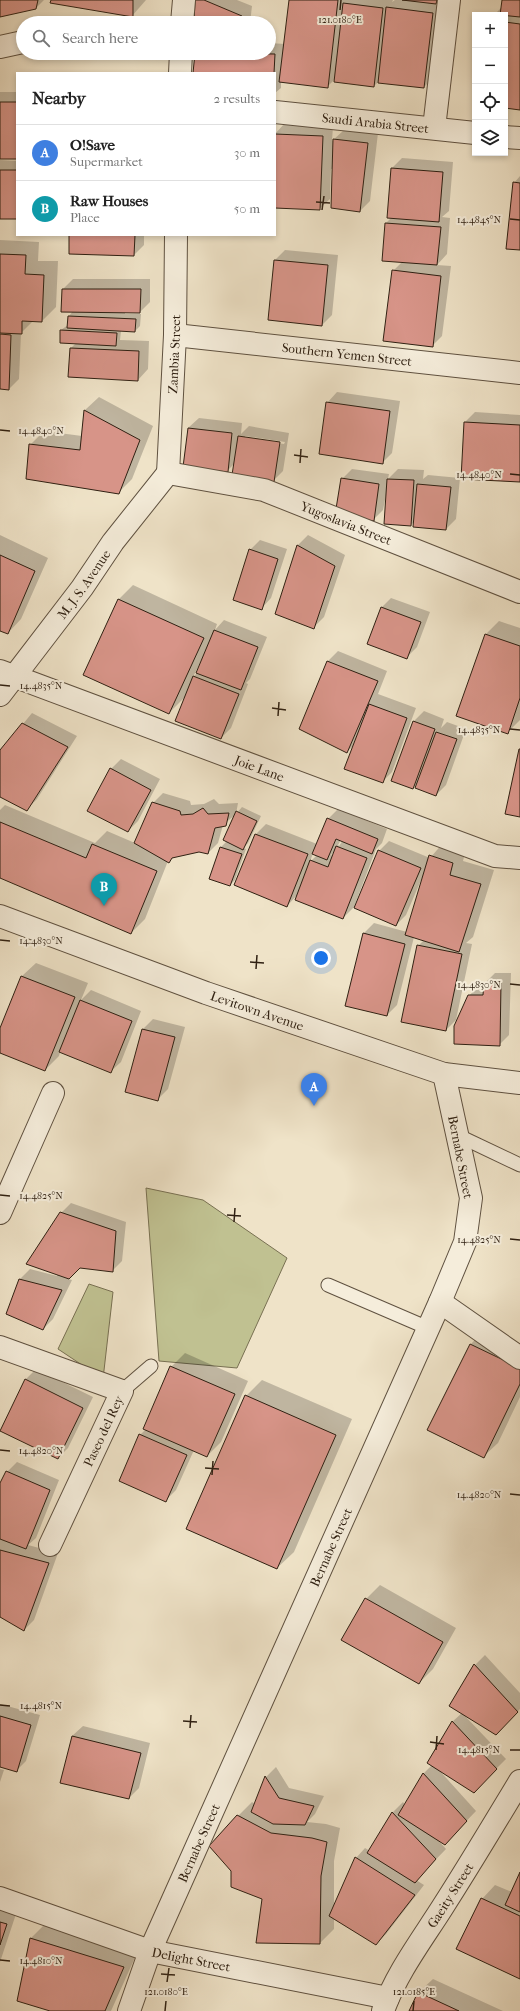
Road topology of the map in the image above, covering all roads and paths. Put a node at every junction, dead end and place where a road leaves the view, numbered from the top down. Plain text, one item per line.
1 (184, 0) edge
2 (449, 0) edge
3 (183, 16) edge
4 (16, 44) edge
5 (0, 47) edge
6 (181, 60) edge
7 (180, 72) edge
8 (276, 112) edge
9 (434, 128) junction
10 (472, 133) edge
11 (508, 137) edge
12 (520, 138) edge
13 (176, 236) edge
14 (175, 335) junction
15 (520, 373) edge
16 (168, 473) junction
17 (520, 592) edge
18 (7, 674) edge
19 (0, 695) edge
20 (520, 858) edge
21 (0, 916) edge
22 (444, 1074) junction
23 (520, 1083) edge
24 (53, 1093) dead end
25 (458, 1136) junction
26 (520, 1165) edge
27 (0, 1213) edge
28 (328, 1285) dead end
29 (440, 1302) junction
30 (428, 1328) junction
31 (0, 1346) edge
32 (520, 1358) edge
33 (151, 1366) dead end
34 (122, 1391) junction
35 (50, 1545) dead end
36 (520, 1781) edge
37 (0, 1898) edge
38 (150, 1951) junction
39 (385, 2005) edge
40 (129, 2011) edge

1 - 3 street
2 - 9 street
4 - 5 street
6 - 7 street
8 - 9 street, Saudi Arabia Street
9 - 10 street, Saudi Arabia Street
11 - 12 street
13 - 14 street, Zambia Street
14 - 15 street, Southern Yemen Street
14 - 16 street, Zambia Street
16 - 17 street, Yugoslavia Street
16 - 18 street, M. J. S. Avenue
18 - 19 street, M. J. S. Avenue
18 - 20 street, Joie Lane
21 - 22 street, Levitown Avenue
22 - 23 street, Levitown Avenue
22 - 25 street, Bernabe Street
24 - 27 street
25 - 26 lane
25 - 29 street, Bernabe Street
28 - 30 lane
29 - 30 street, Bernabe Street
29 - 32 street
30 - 38 street, Bernabe Street
31 - 34 street, Paseo del Rey
33 - 34 lane
34 - 35 street, Paseo del Rey
36 - 39 street, Gaeity Street
37 - 38 street, Delight Street
38 - 39 street, Delight Street
38 - 40 street, Bernabe Street

